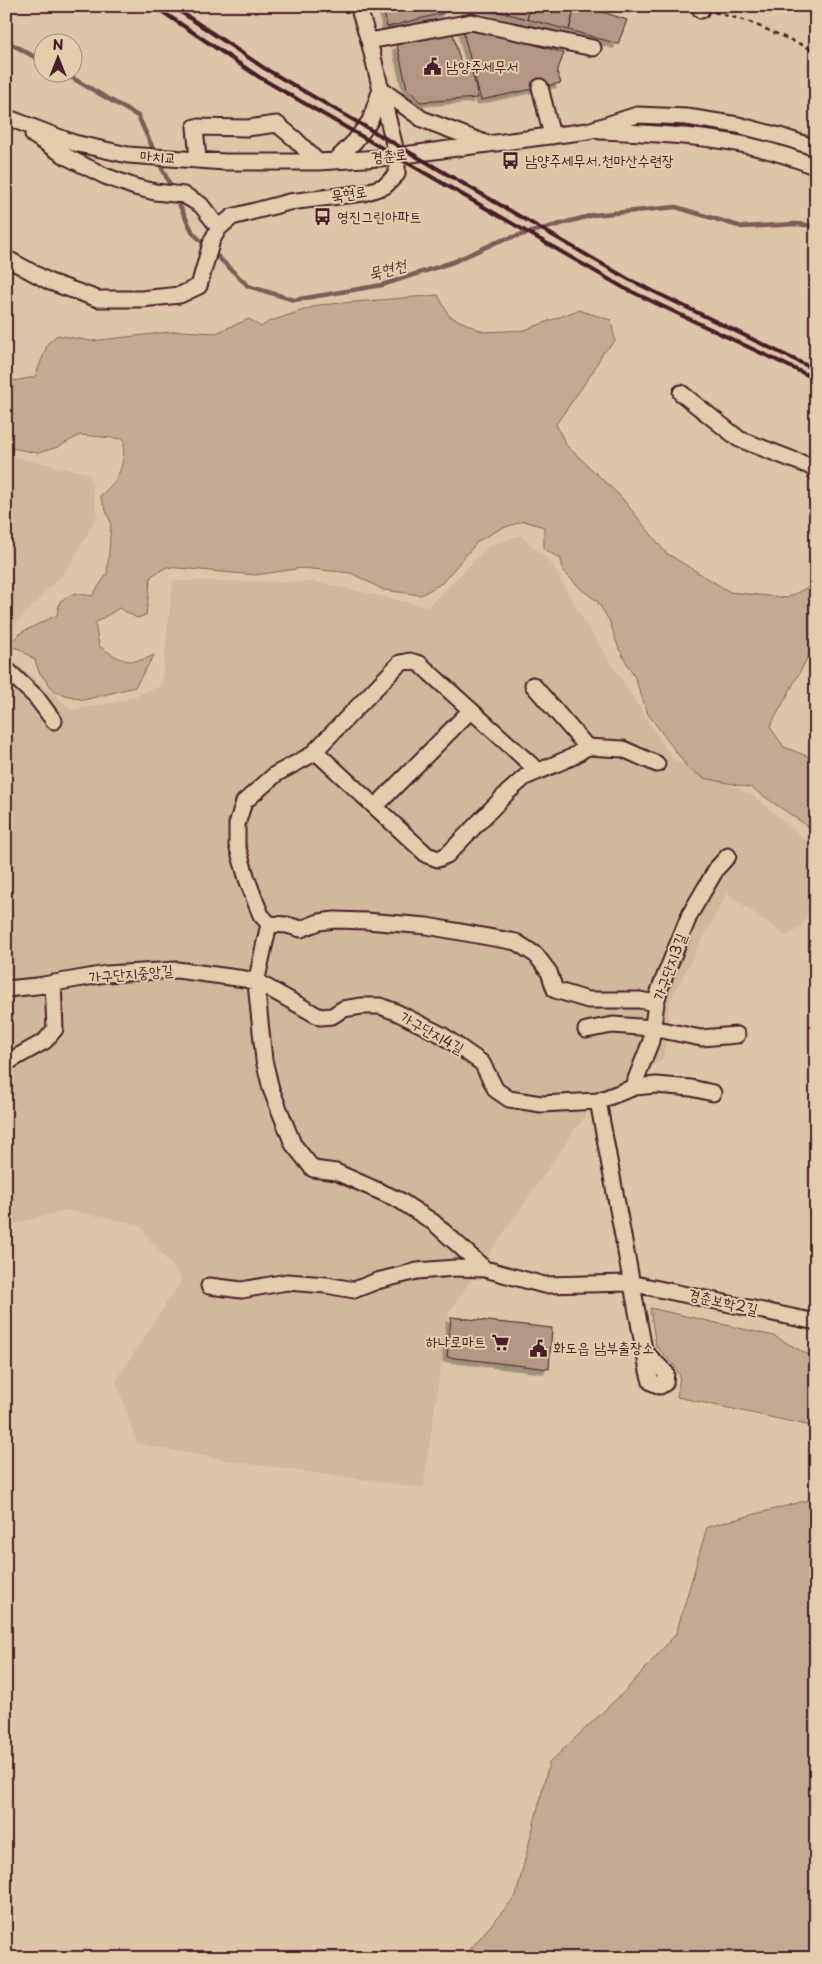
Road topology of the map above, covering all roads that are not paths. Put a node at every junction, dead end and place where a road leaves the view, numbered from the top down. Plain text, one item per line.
1 (358, 6) edge
2 (369, 41) junction
3 (593, 48) dead end
4 (540, 87) dead end
5 (381, 89) junction
6 (6, 117) edge
7 (588, 130) junction
8 (552, 136) junction
9 (488, 144) junction
10 (816, 148) edge
11 (397, 156) junction
12 (193, 160) junction
13 (335, 161) junction
14 (318, 162) junction
15 (816, 167) edge
16 (215, 234) junction
17 (6, 258) edge
18 (681, 393) dead end
19 (816, 473) edge
20 (6, 669) edge
21 (533, 685) dead end
22 (471, 710) junction
23 (54, 721) dead end
24 (586, 747) junction
25 (315, 751) junction
26 (657, 764) dead end
27 (538, 771) junction
28 (375, 807) junction
29 (728, 856) dead end
30 (269, 924) junction
31 (53, 983) junction
32 (256, 983) junction
33 (6, 989) edge
34 (656, 1003) junction
35 (652, 1028) junction
36 (586, 1030) dead end
37 (737, 1034) dead end
38 (6, 1063) edge
39 (635, 1087) junction
40 (713, 1093) dead end
41 (598, 1101) junction
42 (485, 1269) junction
43 (630, 1283) junction
44 (209, 1286) dead end
45 (816, 1322) edge
46 (645, 1352) dead end

1 - 2 street, 묵현로
2 - 3 street
2 - 5 street, 묵현로
4 - 8 street
5 - 9 street
5 - 11 street, 묵현로
5 - 13 street
6 - 12 street, 마치교
6 - 16 street
7 - 8 street, 경춘로
7 - 10 street, 경춘로
7 - 15 street, 경춘로
8 - 9 street, 경춘로
9 - 11 street, 경춘로
11 - 13 street, 경춘로
11 - 16 street, 묵현로
12 - 14 street, 경춘로
12 - 14 street
13 - 14 street, 경춘로
16 - 17 street
18 - 19 street
20 - 23 street
21 - 24 street
22 - 25 street
22 - 27 street
22 - 28 street
24 - 26 street
24 - 27 street
25 - 28 street
25 - 30 street
27 - 28 street
29 - 34 street, 가구단지3길
30 - 32 street
30 - 34 street
31 - 32 street, 가구단지중앙길
31 - 33 street, 가구단지중앙길
31 - 38 street
32 - 41 street, 가구단지4길
32 - 42 street
34 - 35 street, 가구단지3길
35 - 36 street
35 - 37 street
35 - 39 street, 가구단지3길
39 - 40 street, 가구단지4길
39 - 41 street, 가구단지4길
41 - 43 street
42 - 43 street, 경춘보학2길
42 - 44 street
43 - 45 street, 경춘보학2길
43 - 46 street

